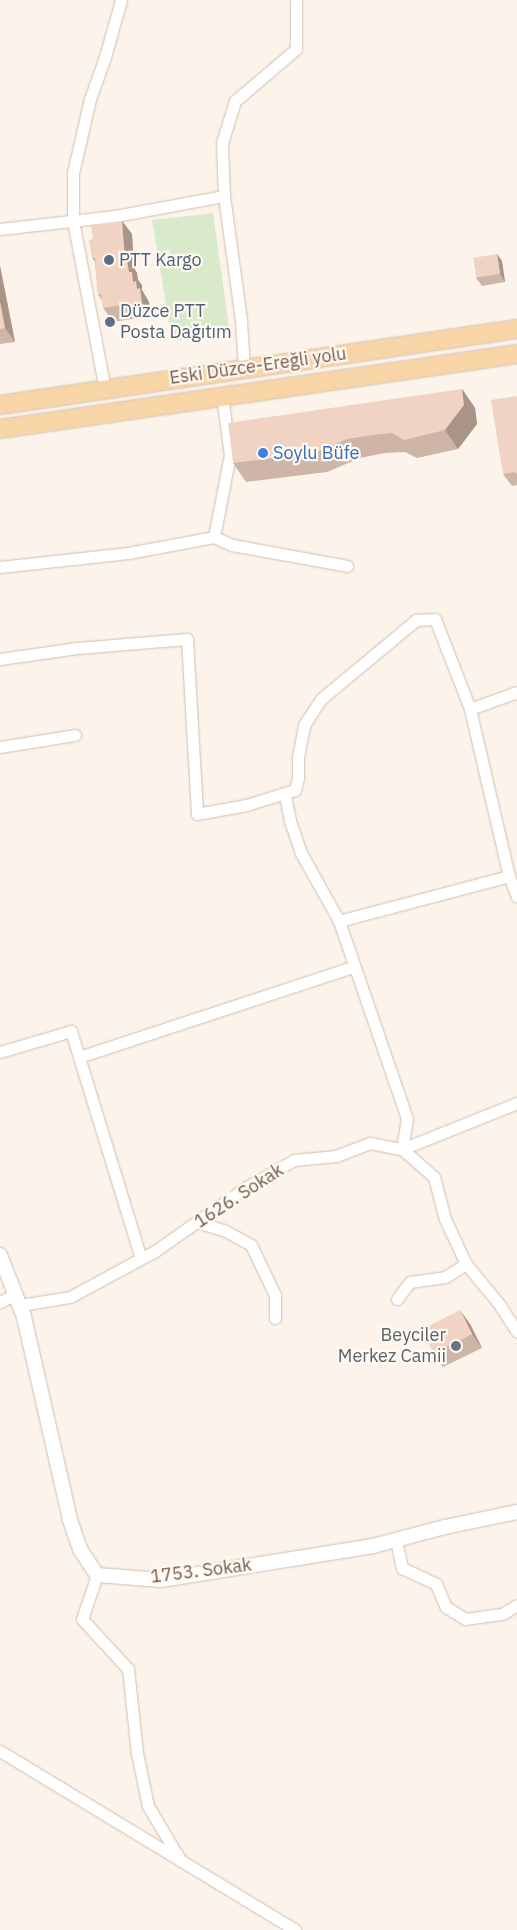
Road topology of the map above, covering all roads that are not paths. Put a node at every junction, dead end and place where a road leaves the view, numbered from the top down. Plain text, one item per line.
1 (121, 0) edge
2 (296, 0) edge
3 (224, 196) junction
4 (73, 220) junction
5 (0, 229) edge
6 (517, 329) edge
7 (517, 354) edge
8 (244, 368) junction
9 (105, 390) junction
10 (222, 396) junction
11 (0, 405) edge
12 (0, 429) edge
13 (214, 537) junction
14 (347, 566) dead end
15 (0, 567) edge
16 (0, 659) edge
17 (517, 692) edge
18 (470, 709) junction
19 (75, 735) dead end
20 (0, 747) edge
21 (285, 795) junction
22 (509, 876) junction
23 (516, 892) edge
24 (339, 921) junction
25 (354, 967) junction
26 (0, 1052) edge
27 (79, 1056) junction
28 (517, 1103) edge
29 (402, 1149) junction
30 (197, 1222) junction
31 (0, 1255) edge
32 (141, 1258) junction
33 (466, 1264) junction
34 (19, 1299) junction
35 (396, 1299) dead end
36 (0, 1302) edge
37 (275, 1318) dead end
38 (517, 1332) edge
39 (517, 1512) edge
40 (396, 1540) junction
41 (97, 1574) junction
42 (517, 1605) edge
43 (0, 1751) edge
44 (180, 1860) junction
45 (295, 1930) edge

1 - 4 street
2 - 3 street
3 - 4 street
3 - 8 street
4 - 5 street
4 - 9 street
6 - 8 main road, Eski Düzce-Ereğli yolu
7 - 10 main road, Eski Düzce-Ereğli yolu
8 - 9 main road, Eski Düzce-Ereğli yolu
9 - 11 main road, Eski Düzce-Ereğli yolu
10 - 12 main road, Eski Düzce-Ereğli yolu
10 - 13 street
13 - 14 street
13 - 15 street
16 - 21 street
17 - 18 street
18 - 21 street
18 - 22 street
19 - 20 street
21 - 24 street
22 - 23 street
22 - 24 street
24 - 25 street
25 - 27 street
25 - 29 street
26 - 27 street
27 - 32 street
28 - 29 street
29 - 30 street, 1626. Sokak
29 - 33 street
30 - 32 street, 1626. Sokak
30 - 37 street
31 - 34 street
32 - 34 street, 1626. Sokak
33 - 35 street
33 - 38 street
34 - 36 street, 1626. Sokak
34 - 41 street
39 - 40 street, 1753. Sokak
40 - 41 street, 1753. Sokak
40 - 42 street
41 - 44 street
43 - 44 street
44 - 45 street

